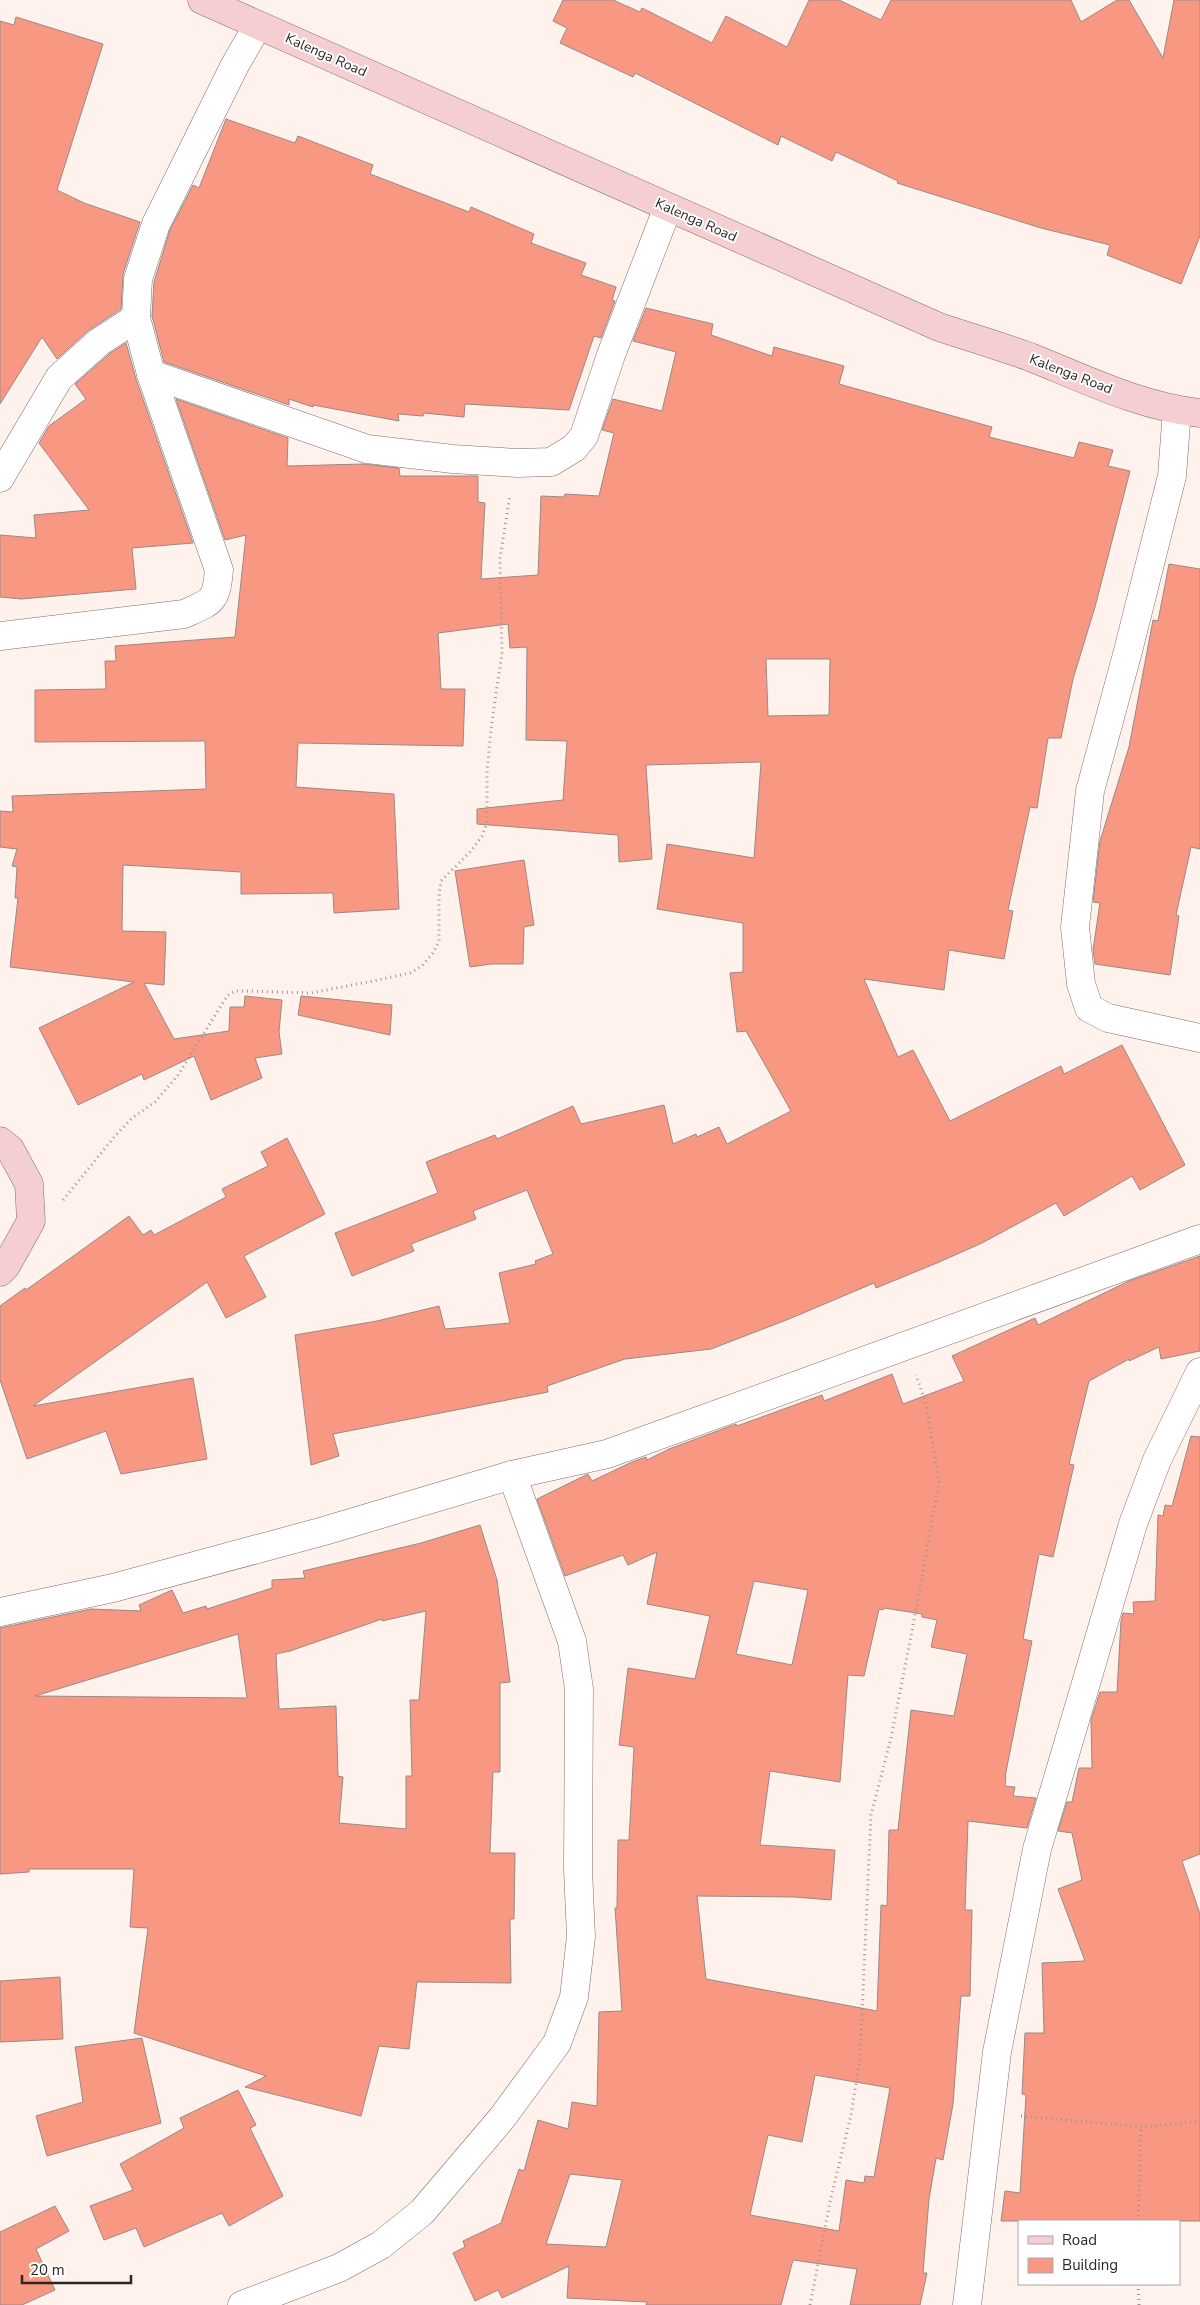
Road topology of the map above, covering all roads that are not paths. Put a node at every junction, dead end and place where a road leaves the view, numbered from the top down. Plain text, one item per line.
1 (202, 0) edge
2 (258, 25) junction
3 (668, 207) junction
4 (136, 318) junction
5 (151, 374) junction
6 (1188, 412) edge
7 (0, 478) edge
8 (0, 636) edge
9 (1200, 1038) edge
10 (0, 1141) edge
11 (1200, 1239) edge
12 (0, 1272) edge
13 (1200, 1372) edge
14 (512, 1475) junction
15 (0, 1612) edge
16 (242, 2305) edge
17 (967, 2305) edge

1 - 2 main road, Kalenga Road
2 - 3 main road, Kalenga Road
2 - 4 street
3 - 5 street
3 - 6 main road, Kalenga Road
4 - 5 street
4 - 7 street
5 - 8 street
6 - 9 street
10 - 12 main road
11 - 14 street
13 - 17 street
14 - 15 street
14 - 16 street

